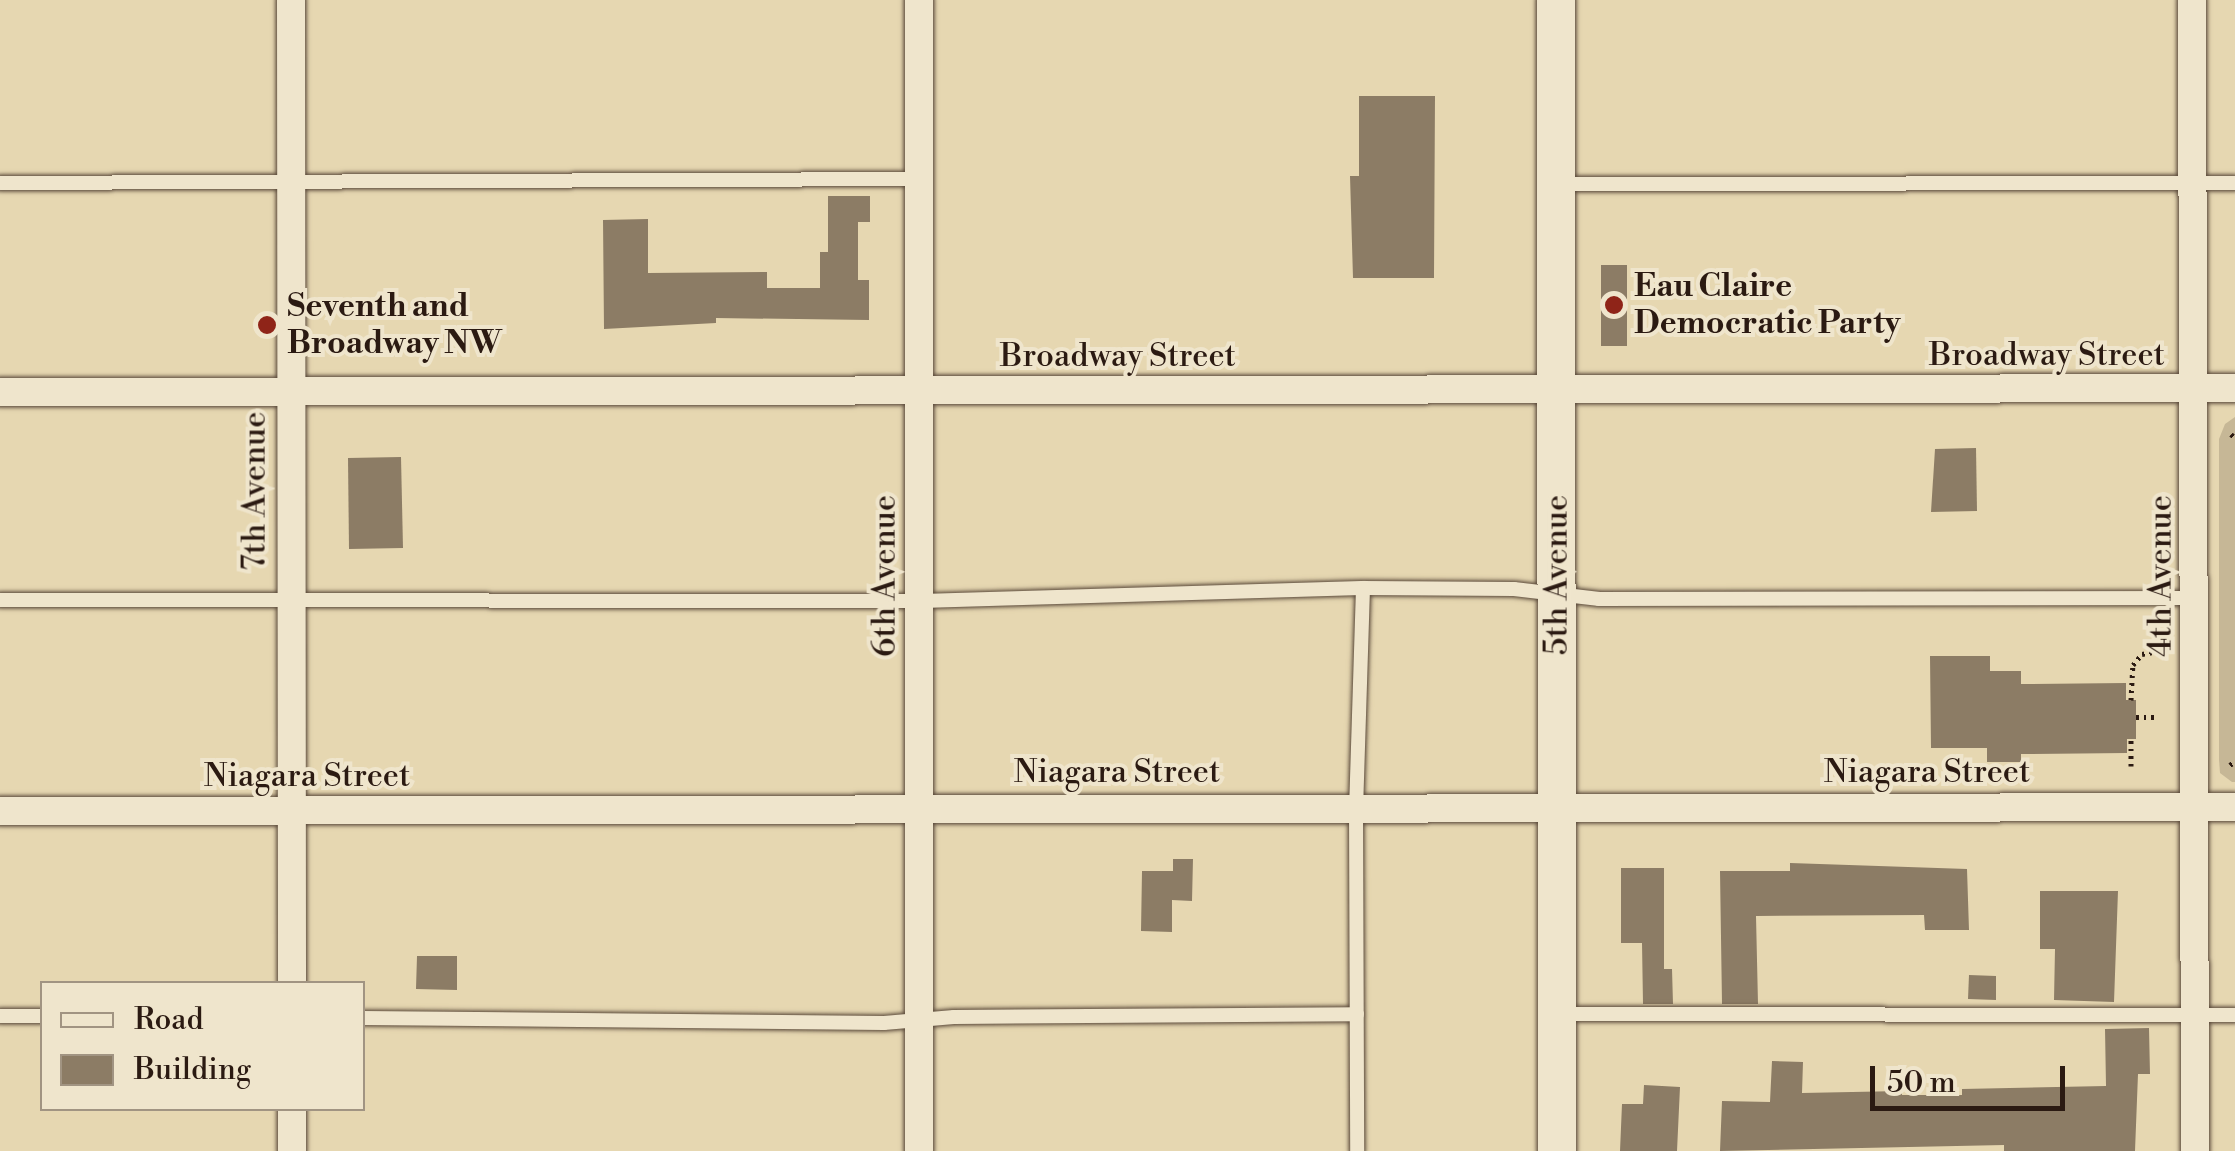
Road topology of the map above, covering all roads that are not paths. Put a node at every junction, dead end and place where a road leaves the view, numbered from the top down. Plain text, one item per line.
1 (291, 0) edge
2 (919, 0) edge
3 (1556, 0) edge
4 (2192, 0) edge
5 (920, 179) junction
6 (290, 182) junction
7 (0, 183) edge
8 (2192, 183) junction
9 (2235, 183) edge
10 (1558, 184) junction
11 (2195, 388) junction
12 (2235, 388) edge
13 (919, 390) junction
14 (0, 392) edge
15 (1558, 393) junction
16 (290, 394) junction
17 (1363, 588) junction
18 (1557, 594) junction
19 (289, 598) junction
20 (2196, 598) junction
21 (0, 600) edge
22 (920, 601) junction
23 (920, 807) junction
24 (1356, 807) junction
25 (2196, 807) junction
26 (2235, 807) edge
27 (1557, 808) junction
28 (0, 810) edge
29 (292, 812) junction
30 (292, 981) edge
31 (1357, 1014) junction
32 (1556, 1014) junction
33 (2196, 1015) junction
34 (2235, 1015) edge
35 (0, 1016) edge
36 (40, 1016) edge
37 (365, 1018) edge
38 (922, 1020) junction
39 (292, 1111) edge
40 (292, 1151) edge
41 (919, 1151) edge
42 (1357, 1151) edge
43 (1556, 1151) edge
44 (2194, 1151) edge

1 - 6 street, 7th Avenue
2 - 5 street, 6th Avenue
3 - 10 main road, 5th Avenue
4 - 8 street, 4th Avenue
5 - 6 lane
5 - 13 street, 6th Avenue
6 - 7 lane
6 - 16 street, 7th Avenue
8 - 9 lane
8 - 10 lane
8 - 11 street, 4th Avenue
10 - 15 main road, 5th Avenue
11 - 12 street, Broadway Street
11 - 15 street, Broadway Street
11 - 20 street, 4th Avenue
13 - 15 street, Broadway Street
13 - 16 street, Broadway Street
13 - 22 street, 6th Avenue
14 - 16 street, Broadway Street
15 - 18 main road, 5th Avenue
16 - 19 street, 7th Avenue
17 - 18 lane
17 - 22 lane
17 - 24 lane
18 - 20 lane
18 - 27 main road, 5th Avenue
19 - 21 lane
19 - 22 lane
19 - 29 street, 7th Avenue
20 - 25 street, 4th Avenue
22 - 23 street, 6th Avenue
23 - 24 street, Niagara Street
23 - 29 street, Niagara Street
23 - 38 street, 6th Avenue
24 - 27 street, Niagara Street
24 - 31 lane
25 - 26 street, Niagara Street
25 - 27 street, Niagara Street
25 - 33 street, 4th Avenue
27 - 32 main road, 5th Avenue
28 - 29 street, Niagara Street
29 - 30 street, 7th Avenue
31 - 38 lane
31 - 42 lane
32 - 33 lane
32 - 43 main road, 5th Avenue
33 - 34 lane
33 - 44 street, 4th Avenue
35 - 36 lane
37 - 38 lane
38 - 41 street, 6th Avenue
39 - 40 street

